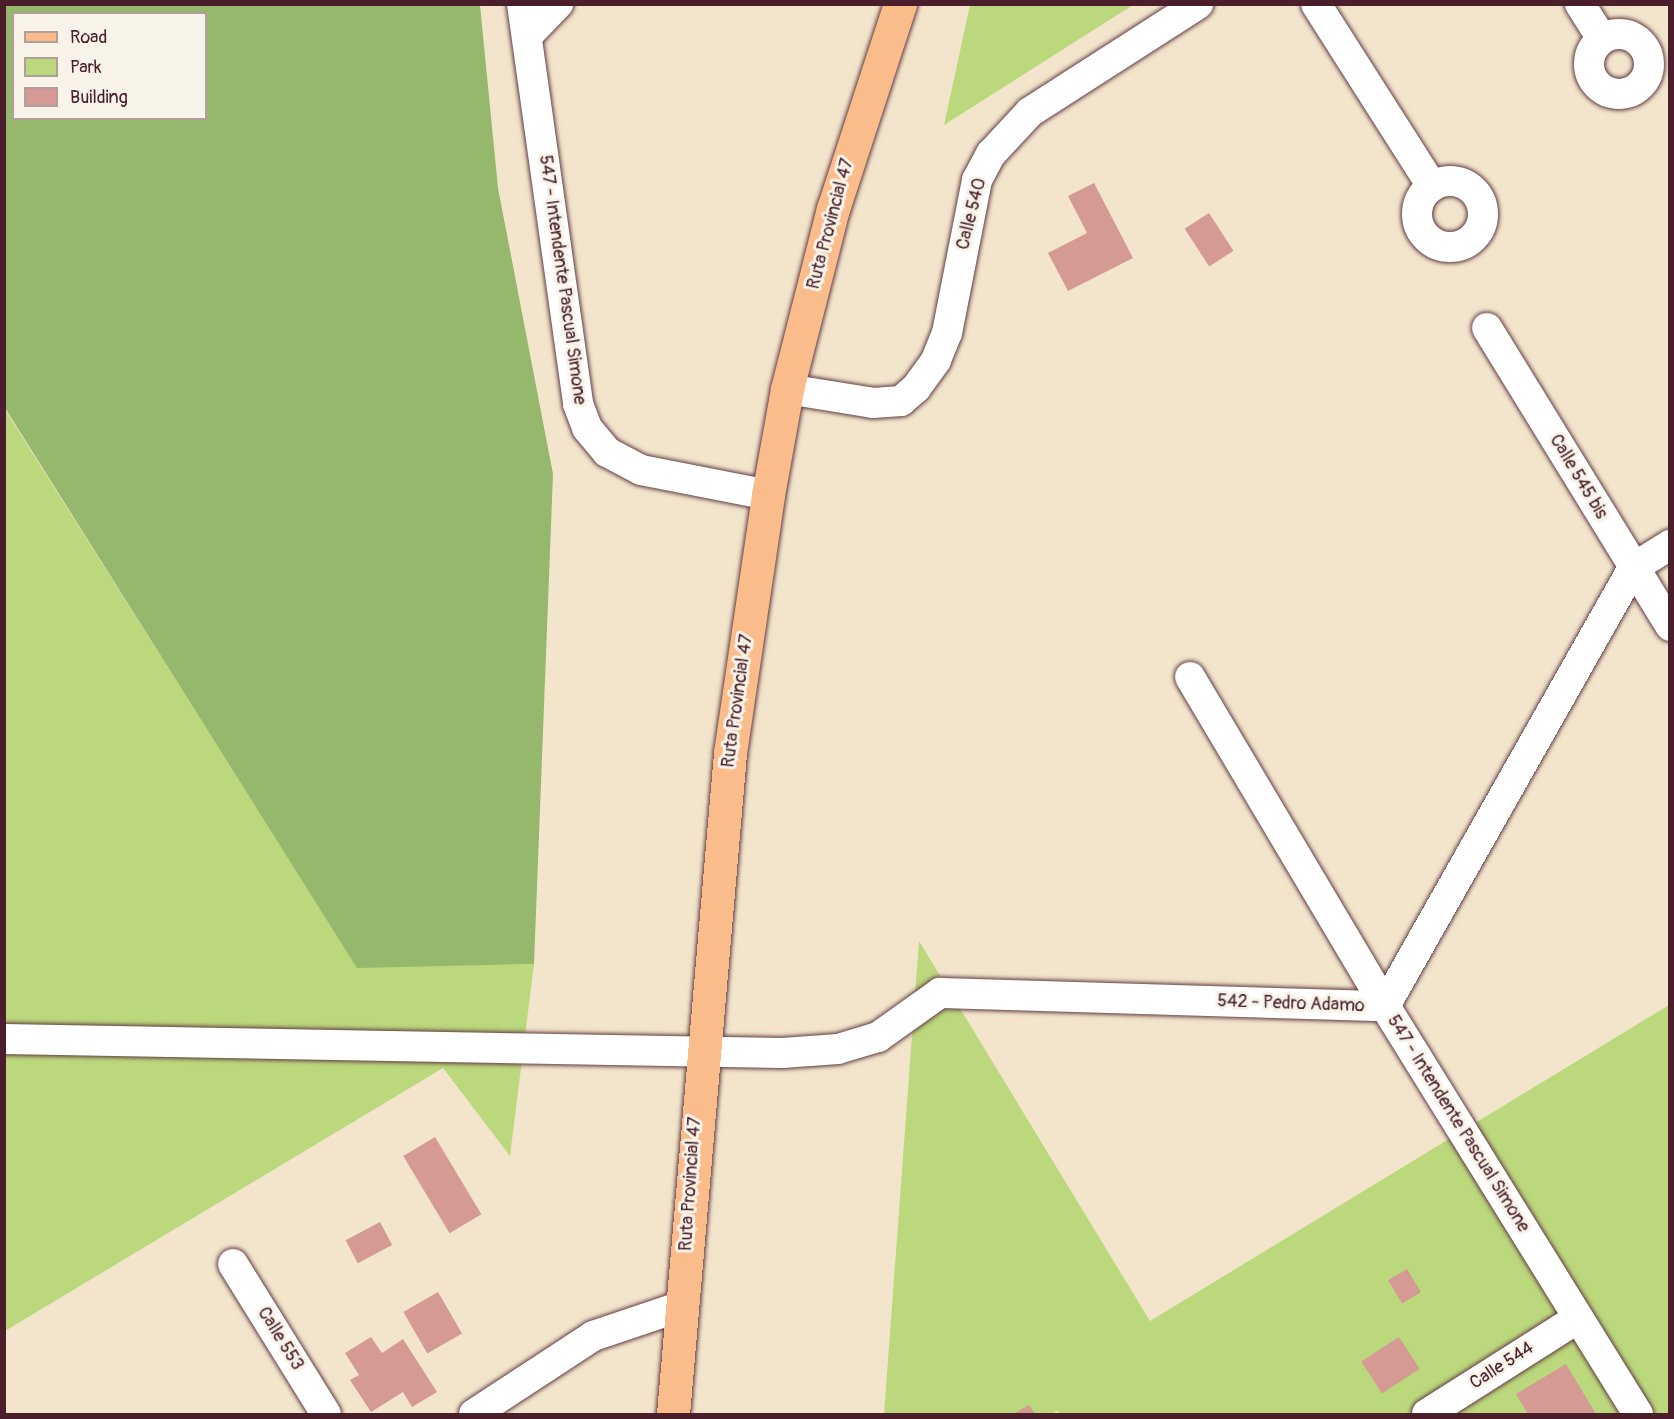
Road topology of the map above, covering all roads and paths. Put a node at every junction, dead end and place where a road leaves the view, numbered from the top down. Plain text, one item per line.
1 (522, 4) edge
2 (558, 4) edge
3 (900, 4) edge
4 (1198, 4) edge
5 (1316, 4) edge
6 (1580, 4) edge
7 (527, 36) junction
8 (1602, 39) dead end
9 (1432, 186) dead end
10 (1487, 328) dead end
11 (788, 389) junction
12 (768, 495) junction
13 (1670, 545) edge
14 (1633, 568) junction
15 (1670, 626) edge
16 (1190, 677) dead end
17 (1385, 1006) junction
18 (4, 1040) edge
19 (701, 1050) junction
20 (233, 1264) dead end
21 (682, 1306) junction
22 (1578, 1318) junction
23 (326, 1414) edge
24 (474, 1414) edge
25 (673, 1414) edge
26 (1427, 1414) edge
27 (1638, 1414) edge

1 - 7 street, 547 - Intendente Pascual Simone
2 - 7 street
3 - 11 main road, Ruta Provincial 47
4 - 11 street, Calle 540
5 - 9 street
6 - 8 street
7 - 12 street, 547 - Intendente Pascual Simone
10 - 14 street, Calle 545 bis
11 - 12 main road, Ruta Provincial 47
12 - 19 main road, Ruta Provincial 47
13 - 14 street, 542 - Pedro Adamo
14 - 15 street, Calle 545 bis
14 - 17 street, 542 - Pedro Adamo
16 - 17 street, 547 - Intendente Pascual Simone
17 - 19 street, 542 - Pedro Adamo
17 - 22 street, 547 - Intendente Pascual Simone
18 - 19 street, 542 - Pedro Adamo
19 - 21 main road, Ruta Provincial 47
20 - 23 street, Calle 553
21 - 24 street
21 - 25 main road, Ruta Provincial 47
22 - 26 street, Calle 544
22 - 27 street, 547 - Intendente Pascual Simone

